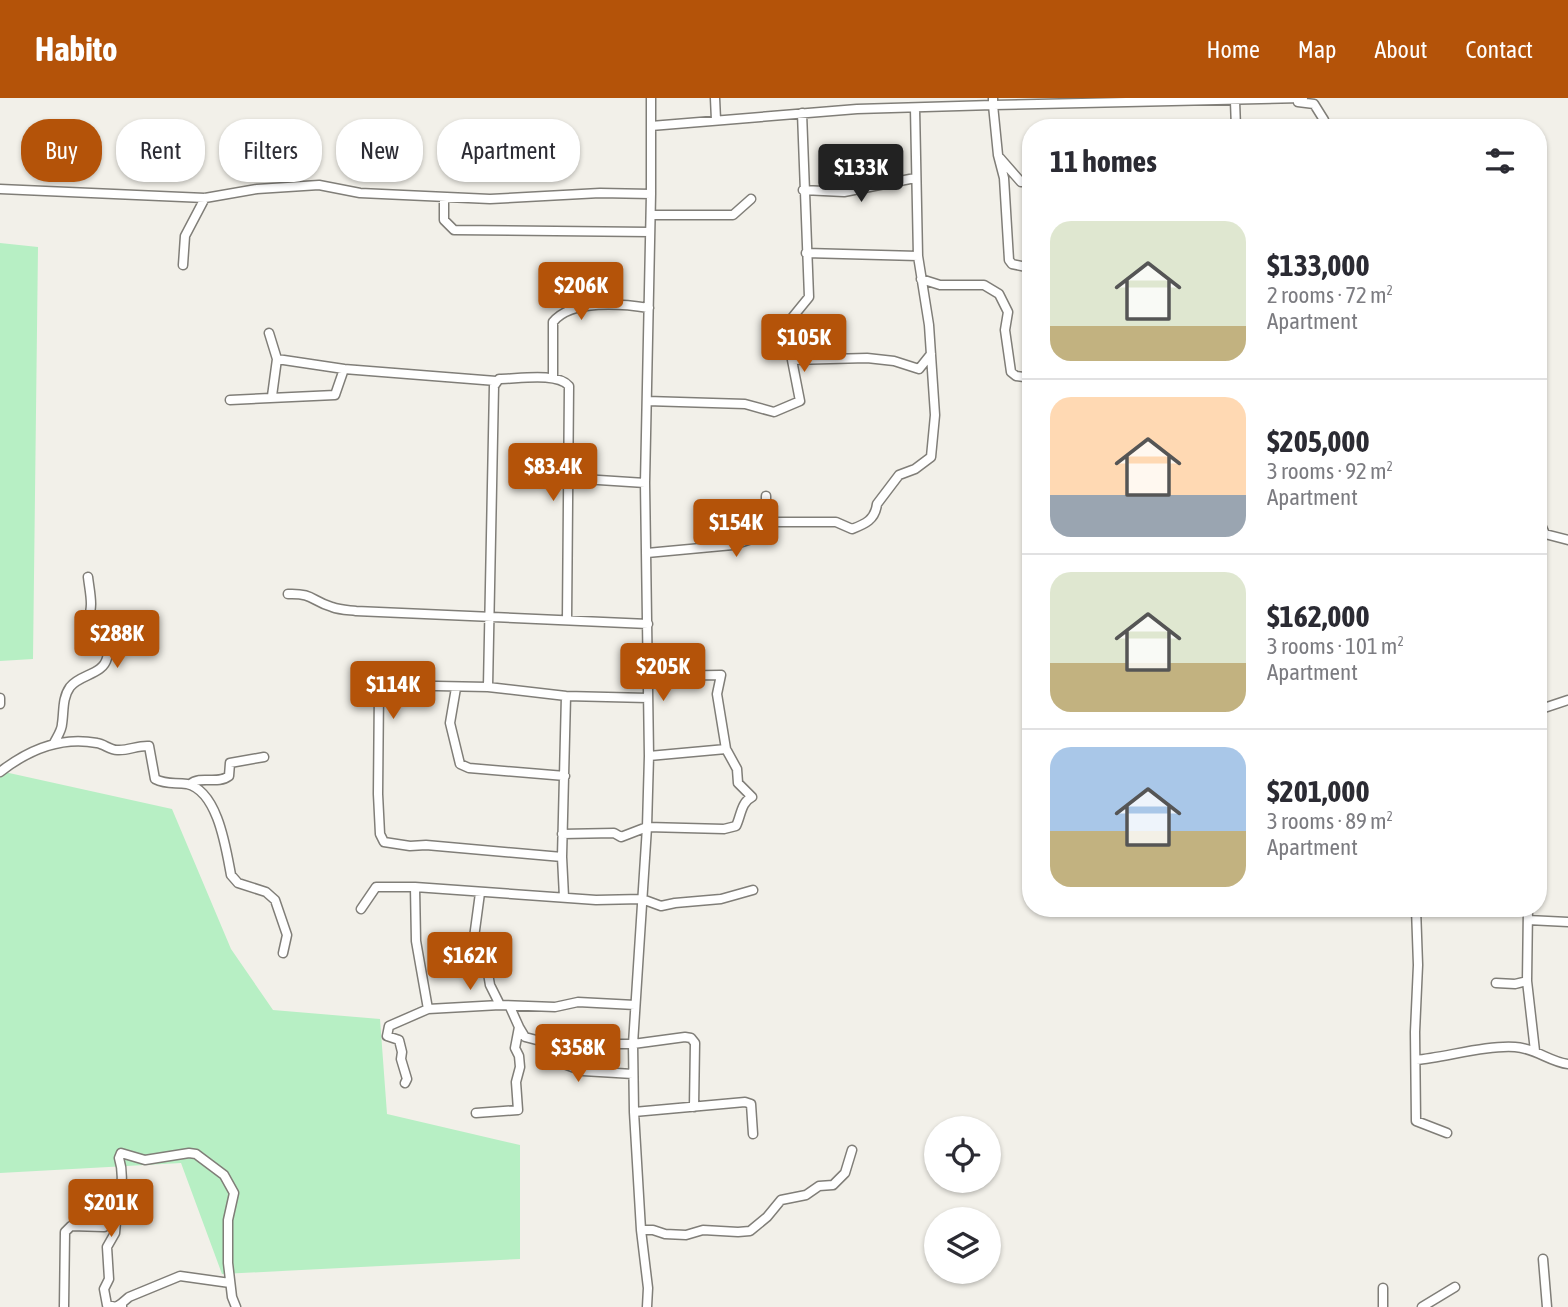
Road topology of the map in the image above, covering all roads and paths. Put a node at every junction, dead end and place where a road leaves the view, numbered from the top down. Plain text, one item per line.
1 (650, 98) edge
2 (715, 98) edge
3 (857, 98) edge
4 (1303, 98) edge
5 (1273, 99) edge
6 (1235, 101) junction
7 (993, 102) edge
8 (915, 108) junction
9 (857, 109) junction
10 (802, 113) junction
11 (1236, 119) edge
12 (1323, 119) edge
13 (716, 120) junction
14 (651, 126) junction
15 (998, 155) junction
16 (915, 178) junction
17 (1022, 182) edge
18 (0, 188) edge
19 (803, 190) junction
20 (651, 194) junction
21 (444, 197) junction
22 (205, 198) junction
23 (751, 198) dead end
24 (651, 215) junction
25 (650, 232) junction
26 (806, 253) junction
27 (918, 256) junction
28 (183, 265) dead end
29 (1022, 266) edge
30 (921, 279) junction
31 (649, 308) junction
32 (269, 333) dead end
33 (931, 354) junction
34 (277, 359) junction
35 (792, 360) junction
36 (344, 369) junction
37 (1022, 377) edge
38 (553, 378) junction
39 (496, 381) junction
40 (272, 396) junction
41 (230, 400) dead end
42 (647, 401) junction
43 (568, 478) junction
44 (645, 483) junction
45 (766, 496) dead end
46 (766, 522) junction
47 (1547, 535) edge
48 (1568, 540) edge
49 (647, 553) junction
50 (88, 577) dead end
51 (288, 594) dead end
52 (491, 616) junction
53 (568, 620) junction
54 (648, 624) junction
55 (648, 676) junction
56 (488, 687) junction
57 (456, 688) junction
58 (566, 696) junction
59 (0, 698) edge
60 (648, 698) junction
61 (1568, 700) edge
62 (0, 704) edge
63 (1547, 707) edge
64 (54, 743) junction
65 (726, 749) junction
66 (649, 756) junction
67 (264, 757) dead end
68 (0, 772) edge
69 (565, 776) junction
70 (190, 785) junction
71 (647, 827) junction
72 (562, 834) junction
73 (562, 857) junction
74 (415, 887) junction
75 (753, 890) dead end
76 (480, 892) junction
77 (564, 897) junction
78 (642, 899) junction
79 (360, 909) dead end
80 (1416, 917) edge
81 (1528, 920) joint
82 (1568, 922) edge
83 (283, 953) dead end
84 (1527, 981) junction
85 (1496, 983) dead end
86 (500, 1005) junction
87 (635, 1005) junction
88 (510, 1006) junction
89 (428, 1009) junction
90 (519, 1027) junction
91 (552, 1044) junction
92 (633, 1044) junction
93 (1535, 1051) junction
94 (1416, 1060) junction
95 (1568, 1063) edge
96 (634, 1074) junction
97 (405, 1083) dead end
98 (694, 1107) junction
99 (634, 1112) junction
100 (476, 1113) dead end
101 (1447, 1133) dead end
102 (754, 1134) dead end
103 (852, 1150) dead end
104 (116, 1222) junction
105 (640, 1230) junction
106 (1543, 1259) dead end
107 (230, 1283) junction
108 (1455, 1287) dead end
109 (1383, 1288) dead end
110 (122, 1305) edge
111 (64, 1307) edge
112 (236, 1307) edge
113 (647, 1307) edge
114 (1383, 1307) edge
115 (1422, 1307) edge
116 (1547, 1307) edge

1 - 14 street
2 - 13 street
3 - 9 street
4 - 5 street
5 - 6 street
5 - 12 street
6 - 7 street
6 - 11 street
7 - 8 street
7 - 15 street
8 - 9 street
8 - 16 street
9 - 10 street
10 - 13 street
10 - 19 street
13 - 14 street
14 - 20 street
15 - 17 street
15 - 29 street
16 - 19 street
16 - 27 street
18 - 22 street
19 - 26 street
20 - 21 street
20 - 24 street
21 - 22 street
21 - 25 street
22 - 28 street
23 - 24 street
24 - 25 street
25 - 31 street
26 - 27 street
26 - 35 street
27 - 30 street
30 - 33 street
30 - 37 street
31 - 38 street
31 - 42 street
32 - 34 street
33 - 35 street
33 - 46 street
34 - 36 street
34 - 40 street
35 - 42 street
36 - 39 street
36 - 40 street
38 - 39 street
38 - 43 street
39 - 52 street
40 - 41 street
42 - 44 street
43 - 44 street
43 - 53 street
44 - 49 street
45 - 46 street
46 - 49 street
47 - 48 street
49 - 54 street
50 - 64 street
51 - 52 street
52 - 53 street
52 - 56 street
53 - 54 street
54 - 55 street
55 - 60 street
55 - 65 street
56 - 57 street
56 - 58 street
57 - 69 street
57 - 73 street
58 - 60 street
58 - 69 street
59 - 62 street
60 - 66 street
61 - 63 street
64 - 68 street
64 - 70 street
65 - 66 street
65 - 71 street
66 - 71 street
67 - 70 street
69 - 72 street
70 - 83 street
71 - 72 street
71 - 78 street
72 - 73 street
73 - 77 street
74 - 76 street
74 - 79 street
74 - 89 street
75 - 78 street
76 - 77 street
76 - 86 street
77 - 78 street
78 - 87 street
80 - 94 street
81 - 82 street
81 - 84 street
84 - 85 street
84 - 93 street
86 - 88 street
86 - 89 street
87 - 88 street
87 - 92 street
88 - 90 street
89 - 97 street
90 - 91 street
90 - 100 street
91 - 92 street
91 - 96 street
92 - 96 street
92 - 98 street
93 - 94 street
93 - 95 street
94 - 101 street
96 - 99 street
98 - 99 street
98 - 102 street
99 - 105 street
103 - 105 street
104 - 107 street
104 - 110 street
104 - 111 street
105 - 113 street
106 - 116 street
107 - 110 street
107 - 112 street
108 - 115 street
109 - 114 street

